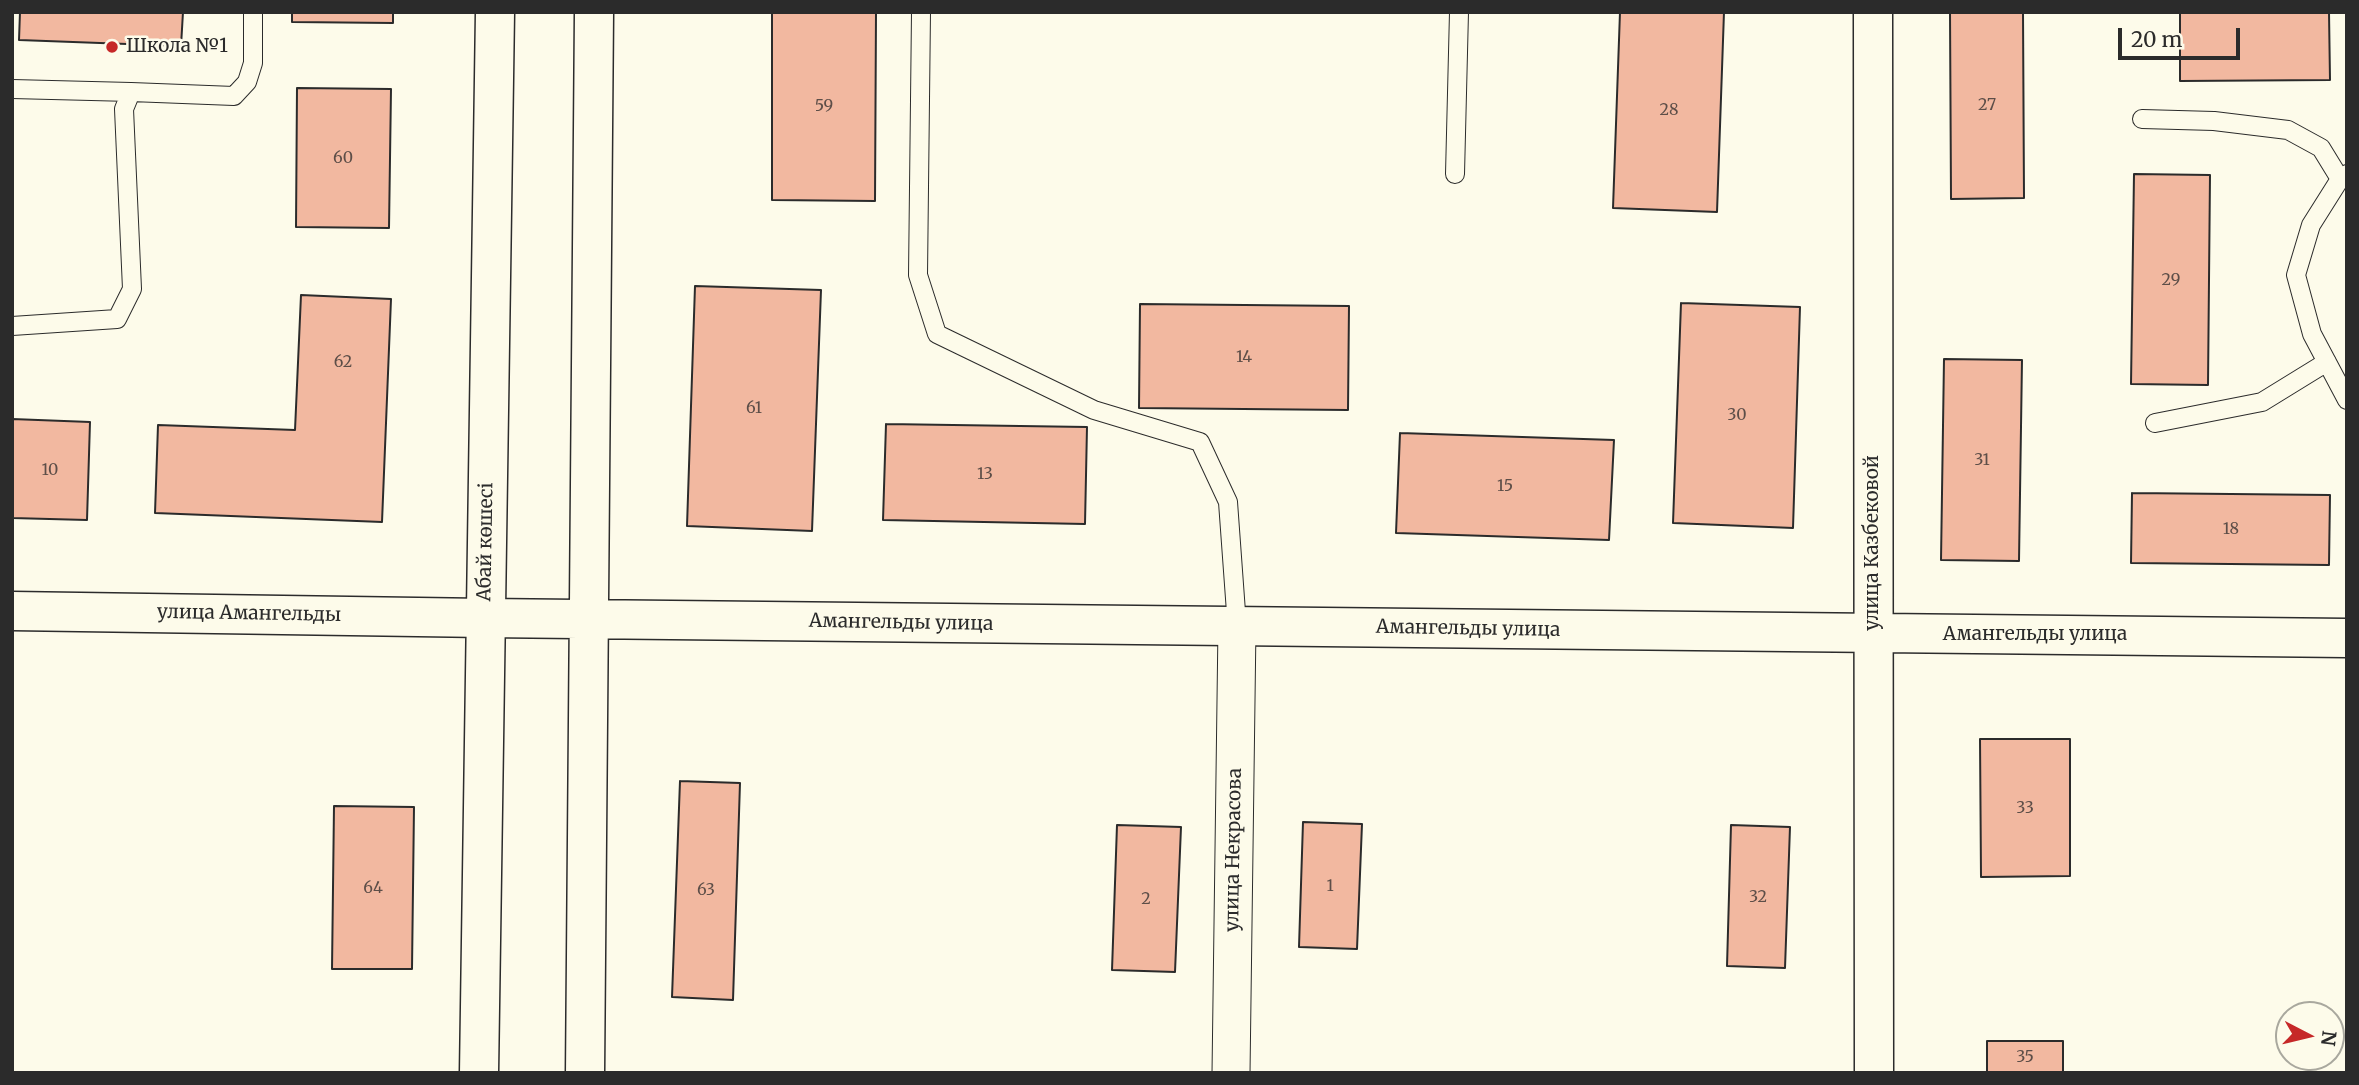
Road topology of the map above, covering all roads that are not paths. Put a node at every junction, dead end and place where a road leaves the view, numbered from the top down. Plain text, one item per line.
1 (253, 12) edge
2 (495, 12) edge
3 (594, 12) edge
4 (921, 12) edge
5 (1459, 12) edge
6 (1873, 12) edge
7 (12, 89) edge
8 (131, 92) junction
9 (2142, 119) dead end
10 (1454, 174) dead end
11 (2343, 176) edge
12 (12, 326) edge
13 (2327, 362) junction
14 (2347, 400) edge
15 (2155, 423) dead end
16 (12, 611) edge
17 (485, 618) junction
18 (590, 619) junction
19 (1237, 626) junction
20 (1873, 634) junction
21 (2347, 638) edge
22 (479, 1073) edge
23 (584, 1073) edge
24 (1231, 1073) edge
25 (1874, 1073) edge

1 - 8 lane
2 - 17 street, Абай көшесі
3 - 18 street
4 - 19 lane
5 - 10 lane
6 - 20 street, улица Казбековой
7 - 8 lane
8 - 12 lane
9 - 11 lane
11 - 13 lane
13 - 14 lane
13 - 15 lane
16 - 17 street, улица Амангельды
17 - 18 street, улица Амангельды
17 - 22 street, Абай көшесі
18 - 19 street, Амангельды улица
18 - 23 street
19 - 20 street, Амангельды улица
19 - 24 street, улица Некрасова
20 - 21 street, Амангельды улица
20 - 25 street, улица Казбековой

